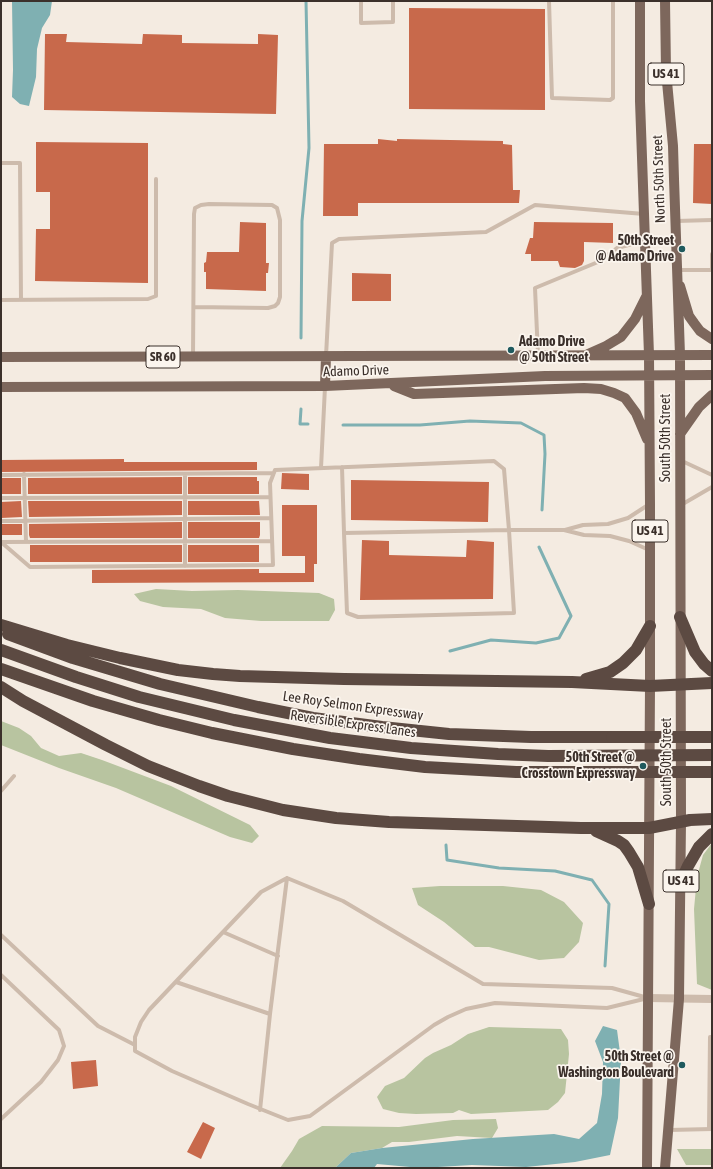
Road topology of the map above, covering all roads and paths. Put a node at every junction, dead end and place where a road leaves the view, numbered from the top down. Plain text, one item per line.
1 (362, 1) edge
2 (393, 1) edge
3 (548, 1) edge
4 (613, 1) edge
5 (640, 1) edge
6 (665, 1) edge
7 (1, 163) edge
8 (156, 180) dead end
9 (644, 214) junction
10 (675, 220) junction
11 (712, 220) edge
12 (644, 241) junction
13 (712, 254) edge
14 (712, 269) edge
15 (677, 274) junction
16 (646, 295) junction
17 (1, 300) edge
18 (21, 300) junction
19 (194, 307) junction
20 (712, 339) edge
21 (585, 355) junction
22 (649, 355) junction
23 (680, 355) junction
24 (712, 355) edge
25 (326, 356) junction
26 (538, 356) junction
27 (1, 357) edge
28 (193, 357) junction
29 (649, 375) junction
30 (680, 375) junction
31 (712, 375) edge
32 (390, 384) junction
33 (325, 386) junction
34 (1, 387) edge
35 (712, 395) edge
36 (680, 434) junction
37 (649, 443) junction
38 (680, 460) junction
39 (342, 467) junction
40 (321, 468) junction
41 (274, 473) junction
42 (24, 474) junction
43 (185, 474) junction
44 (1, 475) edge
45 (712, 475) edge
46 (712, 487) edge
47 (185, 497) junction
48 (270, 497) junction
49 (1, 498) edge
50 (25, 498) junction
51 (650, 504) junction
52 (680, 506) junction
53 (185, 518) junction
54 (271, 518) junction
55 (25, 520) junction
56 (1, 521) edge
57 (509, 530) junction
58 (564, 530) junction
59 (344, 532) junction
60 (185, 541) junction
61 (272, 541) junction
62 (2, 542) edge
63 (26, 542) junction
64 (650, 551) junction
65 (185, 566) junction
66 (680, 617) junction
67 (1, 625) edge
68 (650, 626) junction
69 (1, 631) edge
70 (1, 650) edge
71 (1, 669) edge
72 (712, 671) edge
73 (572, 682) junction
74 (712, 684) edge
75 (681, 685) junction
76 (650, 686) junction
77 (1, 687) edge
78 (712, 737) edge
79 (712, 755) edge
80 (712, 772) edge
81 (14, 776) dead end
82 (1, 791) edge
83 (712, 819) edge
84 (681, 821) junction
85 (581, 828) junction
86 (650, 828) junction
87 (712, 834) edge
88 (287, 878) junction
89 (681, 881) junction
90 (649, 904) junction
91 (223, 932) junction
92 (1, 934) edge
93 (278, 956) junction
94 (1, 975) edge
95 (176, 982) junction
96 (648, 998) junction
97 (679, 999) junction
98 (712, 999) edge
99 (270, 1014) junction
100 (712, 1037) edge
101 (135, 1045) junction
102 (711, 1057) edge
103 (711, 1074) edge
104 (711, 1089) edge
105 (711, 1107) edge
106 (260, 1110) junction
107 (1, 1119) edge
108 (710, 1129) edge
109 (669, 1130) junction
110 (647, 1168) edge
111 (665, 1168) edge

1 - 2 lane
3 - 4 lane
5 - 9 main road, North 50th Street / US 41
6 - 10 main road, North 50th Street / US 41
7 - 18 lane
8 - 18 lane
9 - 12 main road, North 50th Street / US 41
9 - 25 lane
10 - 11 lane
10 - 15 main road, North 50th Street / US 41
12 - 16 main road, North 50th Street / US 41
12 - 26 lane
13 - 14 lane
14 - 15 lane
15 - 20 main road
15 - 23 main road, North 50th Street / US 41
16 - 21 main road
16 - 22 main road, North 50th Street / US 41
17 - 18 lane
19 - 19 lane
19 - 28 lane
21 - 22 main road, Adamo Drive / SR 60
21 - 26 main road, Adamo Drive / SR 60
22 - 23 main road, Adamo Drive / SR 60
22 - 29 main road, South 50th Street / US 41
23 - 24 main road, Adamo Drive / SR 60
23 - 30 main road, South 50th Street / US 41
25 - 26 main road, Adamo Drive / SR 60
25 - 28 main road, Adamo Drive / SR 60
25 - 33 main road
27 - 28 main road, Adamo Drive / SR 60
29 - 30 main road, Adamo Drive / SR 60
29 - 32 main road, Adamo Drive / SR 60
29 - 37 main road, South 50th Street / US 41
30 - 31 main road, Adamo Drive / SR 60
30 - 36 main road, South 50th Street / US 41
32 - 33 main road, Adamo Drive / SR 60
32 - 37 main road
33 - 34 main road, Adamo Drive / SR 60
33 - 40 lane
35 - 36 main road
36 - 38 main road, South 50th Street / US 41
37 - 51 main road, South 50th Street / US 41
38 - 45 lane
38 - 52 main road, South 50th Street / US 41
39 - 40 lane
39 - 57 lane
39 - 59 lane
40 - 41 lane
41 - 43 lane
41 - 48 lane
42 - 43 lane
42 - 44 lane
42 - 50 lane
43 - 47 lane
46 - 52 lane
47 - 48 lane
47 - 50 lane
47 - 53 lane
48 - 54 lane
49 - 50 lane
50 - 55 lane
51 - 58 lane
51 - 64 main road, South 50th Street / US 41
52 - 66 main road, South 50th Street / US 41
53 - 54 lane
53 - 55 lane
53 - 60 lane
54 - 61 lane
55 - 56 lane
55 - 63 lane
57 - 58 lane
57 - 59 lane
57 - 59 lane
58 - 64 lane
60 - 61 lane
60 - 63 lane
60 - 65 lane
61 - 65 lane
62 - 63 lane
62 - 65 lane
64 - 68 main road, South 50th Street / US 41
66 - 72 highway
66 - 75 main road, South 50th Street / US 41
67 - 73 highway
68 - 73 highway
68 - 76 main road, South 50th Street / US 41
69 - 78 highway, Lee Roy Selmon Expressway, bridge
70 - 79 highway, Reversible Express Lanes, bridge
71 - 80 highway, bridge
73 - 76 highway
74 - 75 highway
75 - 76 highway
75 - 84 main road, South 50th Street / US 41
76 - 86 main road, South 50th Street / US 41
77 - 85 highway
81 - 82 lane
83 - 84 highway
84 - 86 highway
84 - 89 main road, South 50th Street / US 41
85 - 86 highway
85 - 90 highway
86 - 90 main road, South 50th Street / US 41
87 - 89 highway
88 - 91 lane
88 - 93 lane
88 - 96 lane
89 - 97 main road, South 50th Street / US 41
90 - 96 main road, South 50th Street / US 41
91 - 93 lane
91 - 95 lane
92 - 101 lane
93 - 99 lane
94 - 107 lane
95 - 99 lane
95 - 101 lane
96 - 97 street
96 - 106 lane
96 - 110 main road, South 50th Street / US 41
97 - 98 street
97 - 109 main road, South 50th Street / US 41
99 - 106 lane
100 - 102 lane
101 - 106 lane
102 - 103 lane
103 - 104 lane
104 - 105 lane
105 - 108 lane
108 - 109 lane
109 - 111 main road, South 50th Street / US 41

